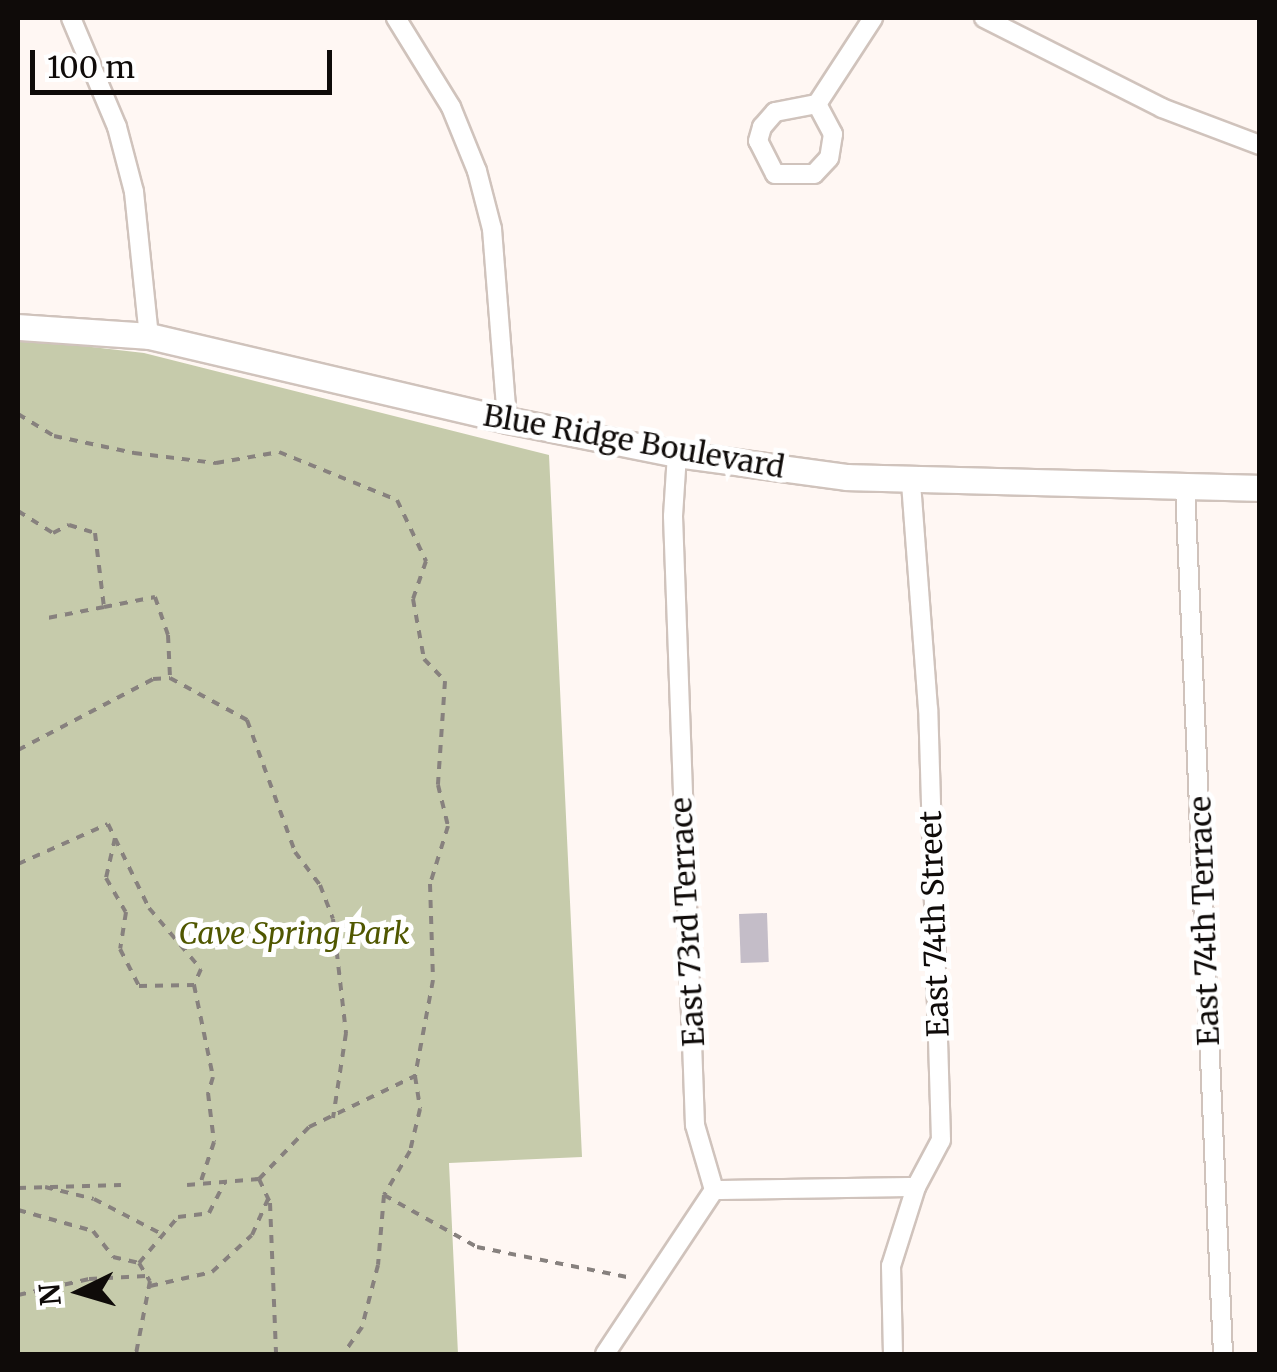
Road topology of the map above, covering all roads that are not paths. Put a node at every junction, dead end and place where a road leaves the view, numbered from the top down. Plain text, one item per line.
1 (71, 18) edge
2 (396, 18) edge
3 (873, 18) edge
4 (984, 18) edge
5 (817, 104) junction
6 (1260, 145) edge
7 (18, 326) edge
8 (149, 336) junction
9 (507, 420) junction
10 (678, 454) junction
11 (911, 484) junction
12 (1185, 487) junction
13 (1260, 488) edge
14 (916, 1187) junction
15 (714, 1190) junction
16 (605, 1354) edge
17 (894, 1354) edge
18 (1223, 1354) edge

1 - 8 street
2 - 9 street
3 - 5 street
4 - 6 street
5 - 5 street
7 - 8 main road, Blue Ridge Boulevard
8 - 9 main road, Blue Ridge Boulevard
9 - 10 main road, Blue Ridge Boulevard
10 - 11 main road, Blue Ridge Boulevard
10 - 15 street, East 73rd Terrace
11 - 12 main road, Blue Ridge Boulevard
11 - 14 street, East 74th Street
12 - 13 main road, Blue Ridge Boulevard
12 - 18 street, East 74th Terrace
14 - 15 street
14 - 17 street, East 74th Street
15 - 16 street

